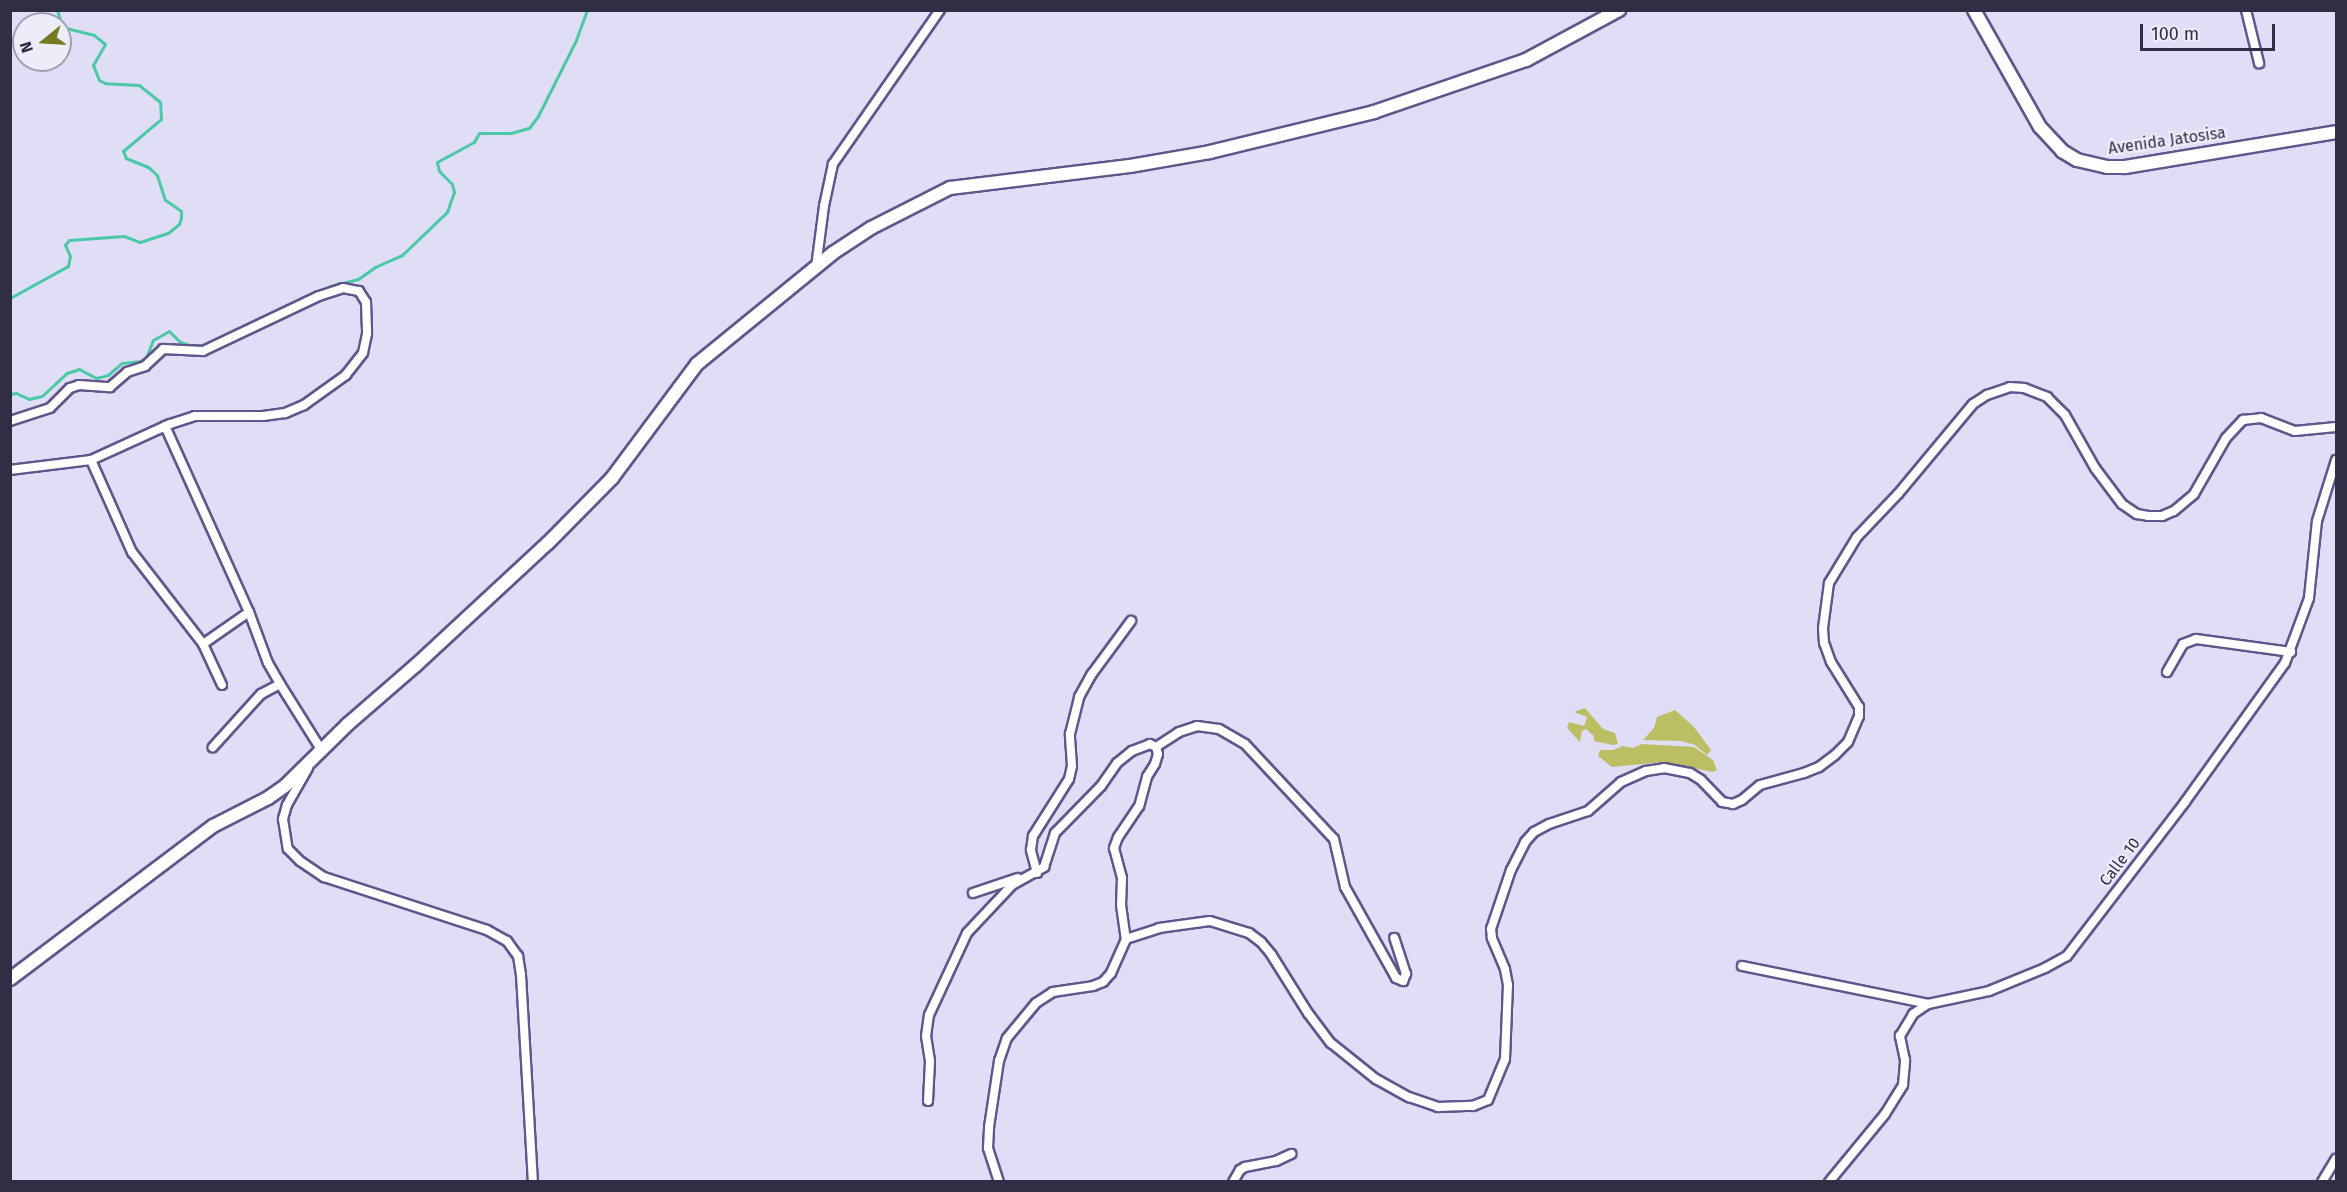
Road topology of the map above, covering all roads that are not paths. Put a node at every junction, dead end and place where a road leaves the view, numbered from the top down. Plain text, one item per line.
1 (940, 10) edge
2 (1619, 10) edge
3 (1974, 10) edge
4 (2246, 10) edge
5 (2259, 63) dead end
6 (2337, 132) edge
7 (816, 267) junction
8 (10, 421) edge
9 (165, 426) junction
10 (2337, 427) edge
11 (91, 460) junction
12 (2337, 460) edge
13 (10, 470) edge
14 (249, 612) junction
15 (1131, 621) dead end
16 (202, 644) junction
17 (2291, 652) junction
18 (2167, 672) dead end
19 (280, 684) junction
20 (222, 685) dead end
21 (213, 747) dead end
22 (1156, 747) junction
23 (322, 751) junction
24 (313, 760) junction
25 (1037, 873) junction
26 (1021, 877) junction
27 (973, 893) dead end
28 (1394, 938) dead end
29 (1126, 939) junction
30 (1742, 966) dead end
31 (10, 980) edge
32 (1928, 1004) junction
33 (927, 1101) dead end
34 (1291, 1154) dead end
35 (2337, 1159) edge
36 (532, 1182) edge
37 (999, 1182) edge
38 (1233, 1182) edge
39 (1830, 1182) edge
40 (2322, 1182) edge

1 - 7 street
2 - 7 street
3 - 6 street, Avenida Jatosisa
4 - 5 street
7 - 23 street
8 - 9 street
9 - 11 street
9 - 14 street
10 - 29 street
11 - 13 street
11 - 16 street
12 - 17 street, Calle 10
14 - 16 street
14 - 19 street
15 - 25 street
16 - 20 street
17 - 18 street
17 - 32 street, Calle 10
19 - 21 street
19 - 23 street
22 - 25 street
22 - 28 street
22 - 29 street
23 - 24 street
24 - 31 street
24 - 36 street
25 - 26 street
26 - 27 street
26 - 33 street
29 - 37 street
30 - 32 street
32 - 39 street
34 - 38 street
35 - 40 street

